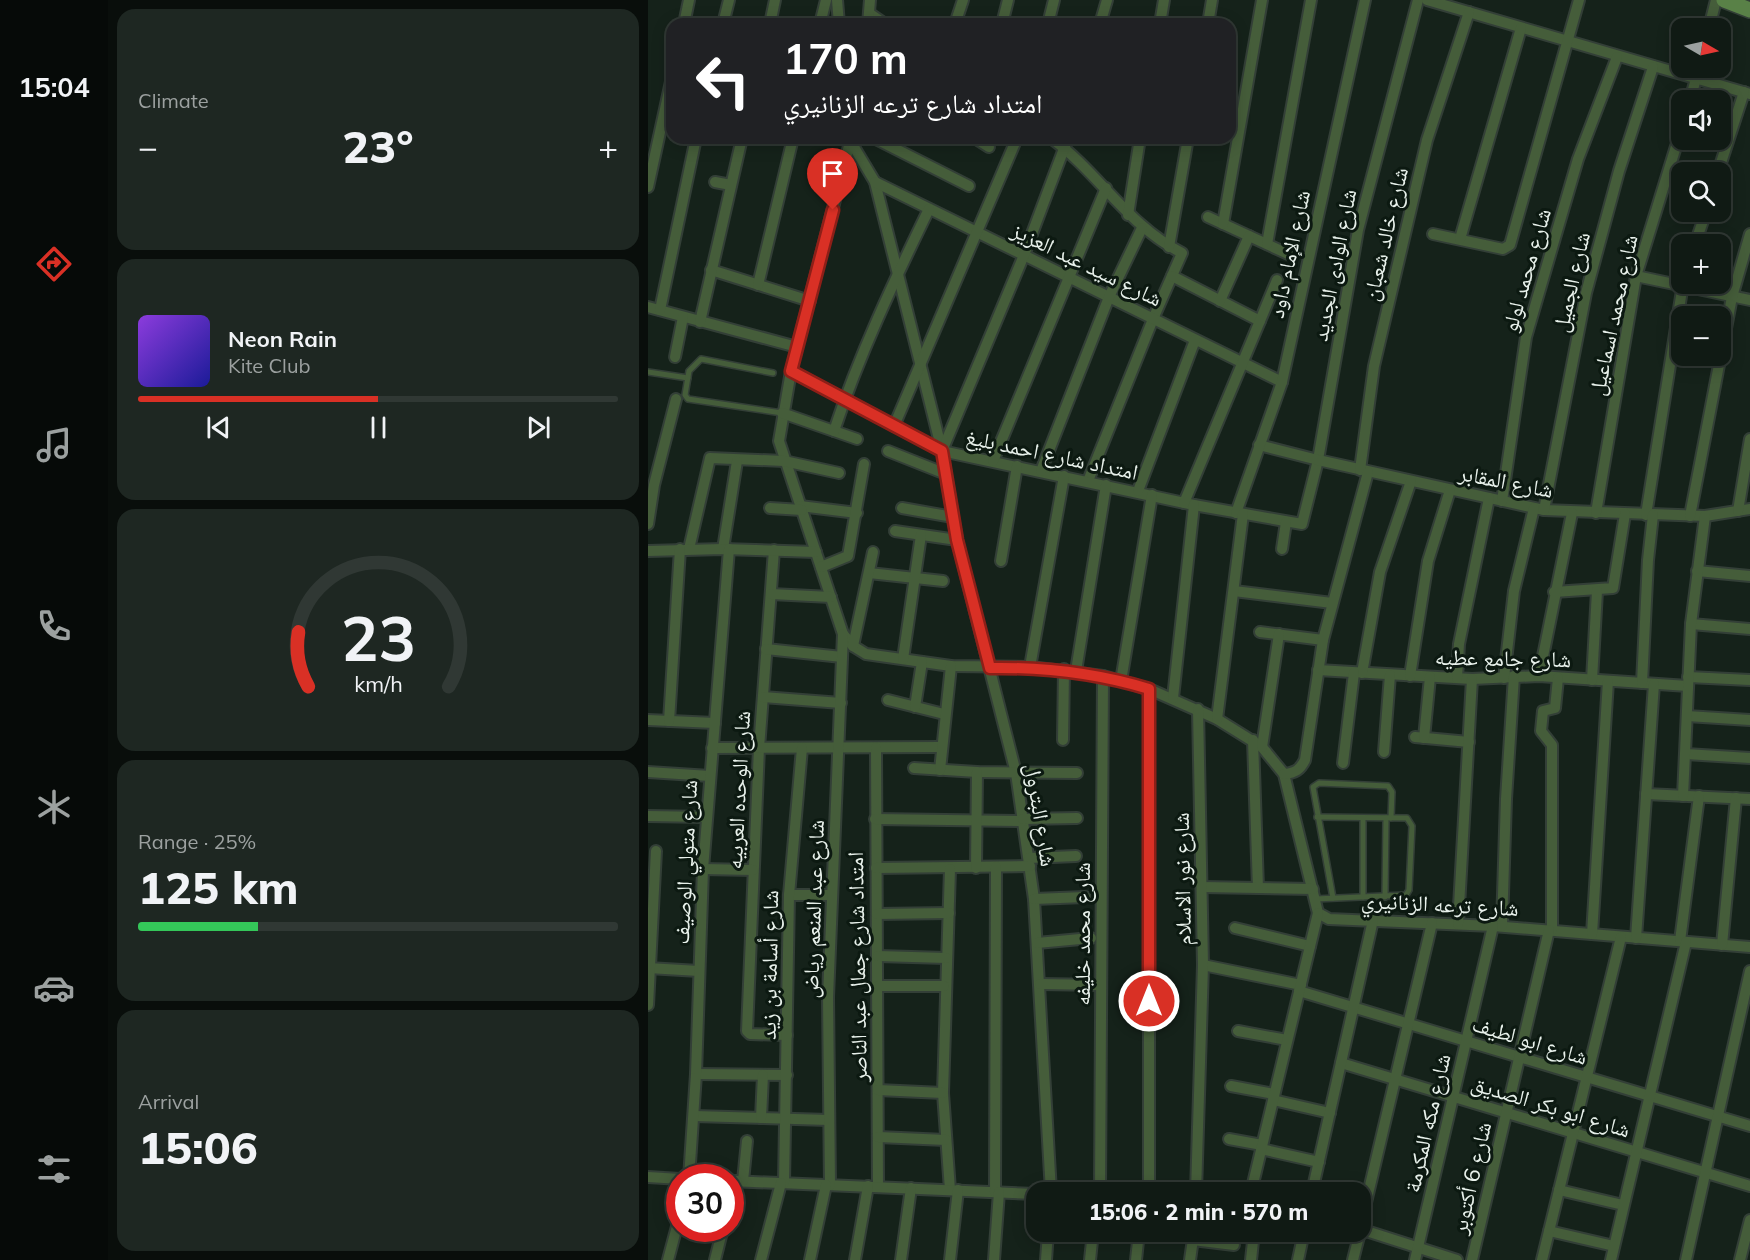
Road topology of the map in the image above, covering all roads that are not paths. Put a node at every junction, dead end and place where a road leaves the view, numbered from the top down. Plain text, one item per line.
1 (689, 0) edge
2 (729, 0) edge
3 (775, 0) edge
4 (826, 0) edge
5 (837, 0) edge
6 (870, 0) edge
7 (963, 0) edge
8 (1008, 0) edge
9 (1054, 0) edge
10 (1107, 0) edge
11 (1164, 0) edge
12 (1212, 0) edge
13 (1262, 0) edge
14 (1311, 0) edge
15 (1365, 0) edge
16 (1418, 0) edge
17 (1427, 0) edge
18 (1580, 0) edge
19 (1716, 0) edge
20 (1724, 0) edge
21 (1750, 10) edge
22 (1469, 12) junction
23 (685, 18) edge
24 (724, 18) edge
25 (771, 18) edge
26 (822, 18) edge
27 (838, 18) edge
28 (868, 18) edge
29 (958, 18) edge
30 (1004, 18) edge
31 (1050, 18) edge
32 (1102, 18) edge
33 (1161, 18) edge
34 (1209, 18) edge
35 (1712, 18) edge
36 (1521, 28) junction
37 (1568, 42) junction
38 (1617, 57) junction
39 (1653, 67) junction
40 (1671, 69) edge
41 (1710, 78) edge
42 (1747, 93) edge
43 (666, 104) edge
44 (695, 144) edge
45 (741, 144) edge
46 (792, 144) edge
47 (850, 144) edge
48 (853, 144) edge
49 (886, 144) edge
50 (984, 144) edge
51 (1015, 144) edge
52 (1066, 144) edge
53 (1067, 144) edge
54 (1138, 144) edge
55 (1187, 144) edge
56 (989, 147) dead end
57 (1675, 150) edge
58 (1722, 162) edge
59 (715, 182) dead end
60 (875, 182) junction
61 (731, 185) junction
62 (969, 186) dead end
63 (648, 187) edge
64 (1106, 188) junction
65 (929, 209) junction
66 (1128, 215) junction
67 (1208, 217) dead end
68 (1223, 224) junction
69 (1142, 228) junction
70 (978, 233) junction
71 (1433, 234) dead end
72 (1750, 234) edge
73 (1249, 236) junction
74 (1460, 239) junction
75 (1267, 244) junction
76 (1169, 247) junction
77 (1288, 254) dead end
78 (1024, 255) junction
79 (711, 270) junction
80 (898, 274) junction
81 (1172, 276) junction
82 (1636, 276) junction
83 (1069, 277) junction
84 (1277, 280) dead end
85 (1671, 283) edge
86 (758, 285) junction
87 (1682, 294) edge
88 (1720, 294) edge
89 (1109, 297) junction
90 (1732, 297) junction
91 (1750, 300) edge
92 (810, 301) junction
93 (1220, 301) junction
94 (648, 307) edge
95 (660, 310) junction
96 (683, 317) junction
97 (1153, 319) junction
98 (1260, 321) junction
99 (700, 322) junction
100 (1195, 339) junction
101 (797, 347) junction
102 (675, 357) dead end
103 (920, 363) junction
104 (1243, 363) junction
105 (791, 371) junction
106 (648, 372) edge
107 (773, 373) dead end
108 (688, 378) junction
109 (1282, 382) junction
110 (676, 399) dead end
111 (844, 400) junction
112 (782, 413) junction
113 (894, 426) junction
114 (834, 431) junction
115 (857, 439) dead end
116 (1750, 439) edge
117 (1259, 445) junction
118 (888, 451) dead end
119 (942, 451) junction
120 (783, 460) junction
121 (1317, 460) junction
122 (737, 461) junction
123 (993, 461) junction
124 (864, 464) dead end
125 (1017, 466) junction
126 (1041, 471) junction
127 (1364, 471) junction
128 (839, 473) dead end
129 (946, 474) junction
130 (1064, 476) junction
131 (1088, 481) junction
132 (1411, 481) junction
133 (1106, 485) junction
134 (1450, 490) junction
135 (1138, 491) junction
136 (1152, 495) junction
137 (1489, 498) junction
138 (1502, 501) junction
139 (1189, 504) junction
140 (770, 508) dead end
141 (801, 508) junction
142 (902, 508) dead end
143 (1539, 509) junction
144 (1750, 509) edge
145 (1738, 511) junction
146 (856, 513) junction
147 (1572, 513) junction
148 (1596, 513) junction
149 (1240, 514) junction
150 (1625, 514) junction
151 (1649, 515) junction
152 (1690, 516) junction
153 (1705, 516) junction
154 (953, 517) junction
155 (1286, 522) junction
156 (648, 524) edge
157 (895, 531) dead end
158 (921, 534) junction
159 (957, 540) junction
160 (685, 549) junction
161 (726, 549) junction
162 (1282, 549) dead end
163 (774, 550) junction
164 (648, 551) edge
165 (816, 552) junction
166 (873, 552) dead end
167 (1000, 561) dead end
168 (821, 567) junction
169 (1697, 571) junction
170 (869, 573) junction
171 (1750, 574) edge
172 (915, 577) junction
173 (943, 581) dead end
174 (1234, 591) junction
175 (1597, 591) junction
176 (1554, 592) junction
177 (771, 594) junction
178 (831, 597) junction
179 (1332, 603) junction
180 (1691, 624) junction
181 (1750, 628) edge
182 (1260, 632) dead end
183 (843, 634) junction
184 (1279, 634) junction
185 (1323, 640) junction
186 (853, 646) junction
187 (766, 649) junction
188 (842, 657) junction
189 (903, 659) junction
190 (922, 662) junction
191 (951, 666) junction
192 (1030, 667) junction
193 (990, 668) junction
194 (1064, 669) junction
195 (1318, 670) junction
196 (1076, 671) junction
197 (1358, 673) junction
198 (1390, 675) junction
199 (1103, 676) junction
200 (1410, 676) junction
201 (1539, 676) junction
202 (1430, 677) junction
203 (1509, 677) junction
204 (1457, 678) junction
205 (1558, 678) junction
206 (1472, 679) junction
207 (1592, 680) junction
208 (1750, 680) edge
209 (1121, 681) junction
210 (1608, 681) junction
211 (1688, 682) junction
212 (1642, 683) junction
213 (1654, 684) junction
214 (1149, 689) junction
215 (763, 697) junction
216 (1173, 698) junction
217 (888, 700) dead end
218 (841, 703) junction
219 (915, 707) junction
220 (1198, 709) junction
221 (944, 714) junction
222 (1687, 716) junction
223 (1217, 719) junction
224 (648, 720) edge
225 (669, 720) junction
226 (1750, 720) edge
227 (715, 723) junction
228 (1063, 740) dead end
229 (1468, 742) junction
230 (1257, 744) junction
231 (712, 747) junction
232 (942, 747) junction
233 (759, 748) junction
234 (802, 748) junction
235 (840, 748) junction
236 (876, 748) junction
237 (1384, 752) dead end
238 (1686, 754) junction
239 (1750, 758) edge
240 (1343, 763) dead end
241 (914, 768) dead end
242 (940, 770) junction
243 (648, 772) edge
244 (977, 772) junction
245 (1077, 772) dead end
246 (1016, 773) junction
247 (1284, 774) junction
248 (710, 776) junction
249 (1646, 794) junction
250 (1683, 796) junction
251 (1699, 796) junction
252 (1736, 798) junction
253 (1750, 798) edge
254 (648, 816) edge
255 (1317, 817) junction
256 (706, 818) junction
257 (1077, 818) dead end
258 (1363, 818) junction
259 (1389, 818) junction
260 (875, 819) junction
261 (1024, 820) junction
262 (975, 821) junction
263 (656, 851) dead end
264 (1076, 856) dead end
265 (1030, 862) junction
266 (996, 867) junction
267 (876, 868) junction
268 (976, 868) junction
269 (703, 869) junction
270 (950, 869) junction
271 (753, 870) junction
272 (1202, 887) junction
273 (1258, 888) junction
274 (1314, 894) junction
275 (789, 895) junction
276 (832, 895) junction
277 (1084, 897) dead end
278 (1363, 897) junction
279 (1385, 897) junction
280 (1332, 898) junction
281 (1034, 899) junction
282 (949, 913) junction
283 (1318, 913) junction
284 (877, 914) junction
285 (1373, 920) junction
286 (1432, 923) junction
287 (1458, 924) junction
288 (1497, 926) junction
289 (1235, 928) dead end
290 (1550, 930) junction
291 (1592, 934) junction
292 (1621, 936) junction
293 (1091, 938) dead end
294 (1636, 938) junction
295 (1683, 941) junction
296 (1037, 943) junction
297 (1722, 945) junction
298 (1310, 946) junction
299 (1750, 947) edge
300 (878, 956) junction
301 (946, 958) junction
302 (1203, 965) junction
303 (649, 968) edge
304 (699, 971) junction
305 (1750, 971) edge
306 (1040, 984) junction
307 (1101, 985) junction
308 (878, 986) junction
309 (944, 986) junction
310 (1300, 988) junction
311 (648, 1005) edge
312 (1353, 1007) junction
313 (1408, 1023) junction
314 (1238, 1030) dead end
315 (787, 1035) junction
316 (1287, 1040) junction
317 (1466, 1041) junction
318 (1519, 1057) junction
319 (1341, 1064) junction
320 (696, 1074) junction
321 (763, 1075) junction
322 (787, 1075) junction
323 (1587, 1077) junction
324 (1395, 1080) junction
325 (1231, 1086) dead end
326 (878, 1090) junction
327 (943, 1093) junction
328 (1649, 1096) junction
329 (1274, 1097) junction
330 (1453, 1097) junction
331 (1330, 1113) junction
332 (1506, 1113) junction
333 (694, 1116) junction
334 (1717, 1116) junction
335 (761, 1118) junction
336 (787, 1119) junction
337 (829, 1120) junction
338 (1750, 1126) edge
339 (1573, 1133) junction
340 (878, 1137) junction
341 (1229, 1139) dead end
342 (946, 1140) junction
343 (747, 1141) dead end
344 (1262, 1147) junction
345 (1636, 1152) junction
346 (1319, 1162) junction
347 (690, 1164) edge
348 (741, 1164) edge
349 (1705, 1172) junction
350 (648, 1177) edge
351 (666, 1178) edge
352 (744, 1181) edge
353 (1050, 1182) edge
354 (1100, 1182) edge
355 (1149, 1182) edge
356 (1196, 1182) edge
357 (1253, 1182) edge
358 (1314, 1182) edge
359 (782, 1183) junction
360 (1371, 1183) edge
361 (828, 1185) junction
362 (873, 1186) junction
363 (1750, 1186) edge
364 (911, 1188) junction
365 (954, 1190) junction
366 (1559, 1190) junction
367 (997, 1192) junction
368 (1026, 1193) edge
369 (1623, 1205) junction
370 (1750, 1220) edge
371 (1549, 1231) junction
372 (1371, 1233) edge
373 (673, 1242) edge
374 (720, 1242) edge
375 (1047, 1242) edge
376 (1092, 1242) edge
377 (1138, 1242) edge
378 (1192, 1242) edge
379 (1220, 1242) edge
380 (1253, 1242) edge
381 (1302, 1242) edge
382 (1357, 1242) edge
383 (1234, 1245) dead end
384 (1614, 1246) junction
385 (1418, 1247) junction
386 (668, 1260) edge
387 (715, 1260) edge
388 (761, 1260) edge
389 (810, 1260) edge
390 (855, 1260) edge
391 (901, 1260) edge
392 (950, 1260) edge
393 (994, 1260) edge
394 (1046, 1260) edge
395 (1090, 1260) edge
396 (1136, 1260) edge
397 (1190, 1260) edge
398 (1251, 1260) edge
399 (1298, 1260) edge
400 (1353, 1260) edge
401 (1415, 1260) edge
402 (1456, 1260) edge
403 (1472, 1260) edge
404 (1542, 1260) edge
405 (1611, 1260) edge
406 (1686, 1260) edge
407 (1740, 1260) edge

1 - 23 street
2 - 24 street
3 - 25 street
4 - 26 street
5 - 27 street
6 - 28 street
7 - 29 street
8 - 30 street
9 - 31 street
10 - 32 street
11 - 33 street
12 - 34 street
13 - 68 street
14 - 75 street
15 - 109 street, شارع الإمام داود
16 - 121 street, شارع الوادى الجديد
17 - 22 street
18 - 37 street
19 - 35 street
20 - 21 main road
22 - 36 street
22 - 127 street, شارع خالد شعبان
36 - 37 street
36 - 74 street
37 - 38 street
37 - 74 street
38 - 39 street
38 - 138 street, شارع محمد لولو
39 - 40 street
39 - 143 street, شارع الجميل
41 - 42 street
42 - 58 street
43 - 63 street
44 - 95 street
45 - 61 street
46 - 86 street
47 - 92 street
48 - 60 street, شارع البترول
49 - 62 street
50 - 56 street
51 - 70 street
52 - 78 street
53 - 64 street
54 - 66 street
55 - 76 street
57 - 82 street, شارع محمد اسماعيل
59 - 61 street
60 - 65 street, شارع سيد عبد العزيز
60 - 80 street, شارع البترول
61 - 79 street
64 - 66 street
64 - 83 street
65 - 70 street, شارع سيد عبد العزيز
65 - 80 street
66 - 69 street
67 - 68 street
68 - 73 street
69 - 76 street
69 - 89 street
70 - 78 street, شارع سيد عبد العزيز
70 - 103 street
71 - 74 street
72 - 90 street
73 - 75 street
73 - 93 street
75 - 77 street
76 - 81 street
78 - 83 street, شارع سيد عبد العزيز
78 - 119 street
79 - 86 street
79 - 99 street
80 - 103 street, شارع البترول
80 - 111 street
81 - 93 street
81 - 97 street
82 - 85 street
82 - 148 street, شارع محمد اسماعيل
83 - 89 street, شارع سيد عبد العزيز
83 - 123 street
84 - 98 street
86 - 92 street
87 - 151 street
88 - 90 street
89 - 97 street, شارع سيد عبد العزيز
89 - 126 street
90 - 91 street
90 - 152 street
92 - 101 street
93 - 98 street
94 - 95 street
95 - 96 street
96 - 99 street
96 - 102 street
97 - 100 street, شارع سيد عبد العزيز
97 - 131 street
98 - 104 street
99 - 101 street
100 - 104 street, شارع سيد عبد العزيز
100 - 135 street
101 - 105 street
103 - 113 street
103 - 119 street, شارع البترول
104 - 109 street, شارع سيد عبد العزيز
104 - 139 street
105 - 111 street, امتداد شارع احمد بليغ
105 - 112 street
106 - 108 lane
107 - 108 lane
108 - 112 lane
109 - 117 street, شارع الإمام داود
110 - 156 street
111 - 113 street, امتداد شارع احمد بليغ
111 - 114 street
112 - 114 street
112 - 120 street
113 - 119 street, امتداد شارع احمد بليغ
114 - 115 street
116 - 145 street
117 - 121 street, شارع المقابر
117 - 149 street, شارع الإمام داود
118 - 129 street
119 - 123 street, امتداد شارع احمد بليغ
119 - 129 street, شارع البترول
120 - 122 street
120 - 128 street
120 - 141 street
121 - 127 street, شارع المقابر
121 - 155 street, شارع الوادى الجديد
122 - 160 street
122 - 161 street, شارع متولي الوصيف
123 - 125 street, امتداد شارع احمد بليغ
124 - 146 street
125 - 126 street, امتداد شارع احمد بليغ
125 - 167 street
126 - 130 street, امتداد شارع احمد بليغ
127 - 132 street, شارع المقابر
127 - 179 street, شارع خالد شعبان
129 - 154 street, شارع البترول
130 - 131 street, امتداد شارع احمد بليغ
130 - 192 street
131 - 133 street, امتداد شارع احمد بليغ
132 - 134 street, شارع المقابر
132 - 197 street
133 - 135 street, امتداد شارع احمد بليغ
133 - 196 street
134 - 137 street, شارع المقابر
134 - 200 street
135 - 136 street, امتداد شارع احمد بليغ
136 - 139 street, امتداد شارع احمد بليغ
136 - 209 street
137 - 138 street, شارع المقابر
137 - 204 street
138 - 143 street, شارع المقابر
139 - 149 street, امتداد شارع احمد بليغ
139 - 216 street
140 - 141 street
141 - 146 street
141 - 165 street
142 - 154 street
143 - 147 street, شارع المقابر
143 - 203 street, شارع الجميل
144 - 145 street, شارع المقابر
145 - 153 street, شارع المقابر
146 - 168 street
147 - 148 street, شارع المقابر
147 - 176 street
148 - 150 street, شارع المقابر
149 - 155 street, امتداد شارع احمد بليغ
149 - 174 street, شارع الإمام داود
150 - 151 street, شارع المقابر
150 - 175 street
151 - 152 street, شارع المقابر
151 - 212 street
152 - 153 street, شارع المقابر
153 - 169 street
154 - 159 street, شارع البترول
155 - 162 street
157 - 158 street
158 - 159 street
158 - 172 street
159 - 193 street, شارع البترول
160 - 161 street
160 - 164 street
160 - 225 street
161 - 163 street
161 - 227 street, شارع متولي الوصيف
163 - 165 street
163 - 177 street, شارع الوحده العربيه
165 - 168 street
166 - 170 street
168 - 178 street
169 - 171 street
169 - 180 street
170 - 172 street
170 - 186 street
172 - 173 street
172 - 189 street
174 - 179 street
174 - 223 street, شارع الإمام داود
175 - 176 street
175 - 207 street
176 - 201 street
177 - 178 street
177 - 187 street, شارع الوحده العربيه
178 - 183 street
179 - 185 street, شارع خالد شعبان
180 - 181 street
180 - 211 street
182 - 184 street
183 - 186 street
183 - 188 street, شارع عبد المنعم رياض
184 - 185 street
184 - 230 street
185 - 195 street, شارع خالد شعبان
186 - 189 street
187 - 188 street
187 - 215 street, شارع الوحده العربيه
188 - 218 street, شارع عبد المنعم رياض
189 - 190 street
190 - 191 street
190 - 219 street
191 - 193 street
191 - 221 street
192 - 193 street
192 - 194 street
193 - 246 street, شارع البترول
194 - 196 street
194 - 228 street
195 - 197 street, شارع جامع عطيه
195 - 247 street, شارع خالد شعبان
196 - 199 street
197 - 198 street, شارع جامع عطيه
197 - 240 street
198 - 200 street, شارع جامع عطيه
198 - 237 street
199 - 209 street
199 - 307 street, شارع محمد خليفه
200 - 202 street, شارع جامع عطيه
201 - 203 street, شارع جامع عطيه
201 - 205 street, شارع جامع عطيه
202 - 204 street, شارع جامع عطيه
202 - 229 street
203 - 206 street, شارع جامع عطيه
203 - 288 street
204 - 206 street, شارع جامع عطيه
205 - 207 street, شارع جامع عطيه
205 - 290 street, شارع 6 أكتوبر
206 - 229 street
207 - 210 street, شارع جامع عطيه
208 - 211 street, شارع جامع عطيه
209 - 214 street
210 - 212 street, شارع جامع عطيه
210 - 291 street
211 - 213 street, شارع جامع عطيه
211 - 222 street
212 - 213 street, شارع جامع عطيه
213 - 249 street
214 - 216 street
214 - 355 street
215 - 218 street
215 - 233 street, شارع الوحده العربيه
216 - 220 street
217 - 219 street
218 - 235 street, شارع عبد المنعم رياض
219 - 221 street
220 - 223 street
220 - 272 street, شارع نور الاسلام
221 - 232 street
222 - 226 street
222 - 238 street
223 - 230 street
224 - 225 street
225 - 227 street
227 - 231 street, شارع متولي الوصيف
229 - 287 street
230 - 247 street
230 - 273 street
231 - 233 street
231 - 248 street, شارع متولي الوصيف
232 - 236 street
232 - 242 street
233 - 234 street
233 - 271 street, شارع الوحده العربيه
234 - 235 street
234 - 275 street, شارع أسامة بن زيد
235 - 236 street
235 - 276 street, شارع عبد المنعم رياض
236 - 260 street, امتداد شارع جمال عبد الناصر
238 - 239 street
238 - 250 street
241 - 242 street
242 - 244 street
243 - 248 street
244 - 246 street
244 - 262 street
245 - 246 street
246 - 261 street, شارع البترول
247 - 274 street
248 - 256 street, شارع متولي الوصيف
249 - 250 street
249 - 294 street
250 - 251 street
251 - 252 street
251 - 295 street
252 - 253 street
252 - 297 street
254 - 256 street
255 - 258 lane
255 - 259 lane
255 - 280 lane
256 - 269 street, شارع متولي الوصيف
257 - 261 street
258 - 259 lane
258 - 278 lane
259 - 279 lane
259 - 279 lane
260 - 262 street
260 - 267 street, امتداد شارع جمال عبد الناصر
261 - 262 street
261 - 265 street, شارع البترول
262 - 268 street
263 - 303 street
264 - 265 street
265 - 266 street
265 - 281 street, شارع البترول
266 - 268 street
266 - 367 street
267 - 270 street
267 - 284 street, امتداد شارع جمال عبد الناصر
268 - 270 street
269 - 271 street
269 - 304 street, شارع متولي الوصيف
270 - 282 street
271 - 315 street, شارع الوحده العربيه
272 - 273 street
272 - 302 street, شارع نور الاسلام
273 - 274 street
274 - 280 lane
274 - 283 street
275 - 276 street
275 - 315 street, شارع أسامة بن زيد
276 - 337 street, شارع عبد المنعم رياض
277 - 281 street
278 - 279 lane
278 - 280 lane
281 - 296 street, شارع البترول
282 - 284 street
282 - 301 street
283 - 285 street, شارع ترعه الزنانيري
283 - 298 street
284 - 300 street, امتداد شارع جمال عبد الناصر
285 - 286 street, شارع ترعه الزنانيري
285 - 312 street
286 - 287 street, شارع ترعه الزنانيري
286 - 313 street
287 - 288 street, شارع ترعه الزنانيري
288 - 290 street, شارع ترعه الزنانيري
288 - 317 street, شارع مكه المكرمة
289 - 298 street
290 - 291 street, شارع ترعه الزنانيري
290 - 318 street, شارع 6 أكتوبر
291 - 292 street, شارع ترعه الزنانيري
292 - 294 street, شارع ترعه الزنانيري
292 - 323 street
293 - 296 street
294 - 295 street, شارع ترعه الزنانيري
295 - 297 street, شارع ترعه الزنانيري
295 - 328 street
296 - 306 street, شارع البترول
297 - 299 street, شارع ترعه الزنانيري
298 - 310 street
300 - 301 street
300 - 308 street, امتداد شارع جمال عبد الناصر
301 - 309 street
302 - 310 street, شارع ابو لطيف
302 - 356 street, شارع نور الاسلام
303 - 304 street
303 - 311 street
304 - 320 street, شارع متولي الوصيف
305 - 334 street
306 - 307 street
306 - 353 street, شارع البترول
307 - 354 street, شارع محمد خليفه
308 - 309 street
308 - 326 street, امتداد شارع جمال عبد الناصر
309 - 327 street
310 - 312 street, شارع ابو لطيف
310 - 316 street
312 - 313 street, شارع ابو لطيف
312 - 319 street
313 - 317 street, شارع ابو لطيف
313 - 324 street
314 - 316 street
315 - 322 street, شارع أسامة بن زيد
316 - 329 street
317 - 318 street, شارع ابو لطيف
317 - 330 street, شارع مكه المكرمة
318 - 323 street, شارع ابو لطيف
318 - 332 street, شارع 6 أكتوبر
319 - 324 street, شارع ابو بكر الصديق
319 - 331 street
320 - 321 street
320 - 333 street, شارع متولي الوصيف
321 - 322 street
321 - 335 street
322 - 336 street, شارع أسامة بن زيد
323 - 328 street, شارع ابو لطيف
323 - 339 street
324 - 330 street, شارع ابو بكر الصديق
324 - 360 street
325 - 329 street
326 - 327 street
326 - 340 street, امتداد شارع جمال عبد الناصر
327 - 342 street
328 - 334 street, شارع ابو لطيف
328 - 345 street
329 - 331 street
329 - 344 street
330 - 332 street, شارع ابو بكر الصديق
330 - 385 street, شارع مكه المكرمة
331 - 346 street
332 - 339 street, شارع ابو بكر الصديق
332 - 403 street, شارع 6 أكتوبر
333 - 335 street
333 - 347 street, شارع متولي الوصيف
334 - 338 street, شارع ابو لطيف
334 - 349 street
335 - 336 street
336 - 337 street
336 - 359 street, شارع أسامة بن زيد
337 - 361 street, شارع عبد المنعم رياض
339 - 345 street, شارع ابو بكر الصديق
339 - 366 street
340 - 342 street
340 - 362 street, امتداد شارع جمال عبد الناصر
341 - 344 street
342 - 365 street
343 - 348 street
344 - 346 street
344 - 357 street
345 - 349 street, شارع ابو بكر الصديق
345 - 369 street
346 - 358 street
349 - 363 street, شارع ابو بكر الصديق
349 - 406 street
350 - 351 street
352 - 359 street
359 - 361 street
359 - 388 street, شارع أسامة بن زيد
361 - 362 street
361 - 389 street, شارع عبد المنعم رياض
362 - 364 street
362 - 390 street, امتداد شارع جمال عبد الناصر
364 - 365 street
364 - 391 street
365 - 367 street
365 - 392 street
366 - 369 street
366 - 371 street
367 - 368 street
367 - 393 street
369 - 384 street
370 - 407 street
371 - 384 street
371 - 404 street
372 - 385 street
373 - 386 street
374 - 387 street
375 - 394 street
376 - 395 street
377 - 396 street
378 - 397 street
379 - 383 street
380 - 398 street
381 - 399 street
382 - 400 street
384 - 405 street
385 - 401 street, شارع مكه المكرمة
385 - 402 street

